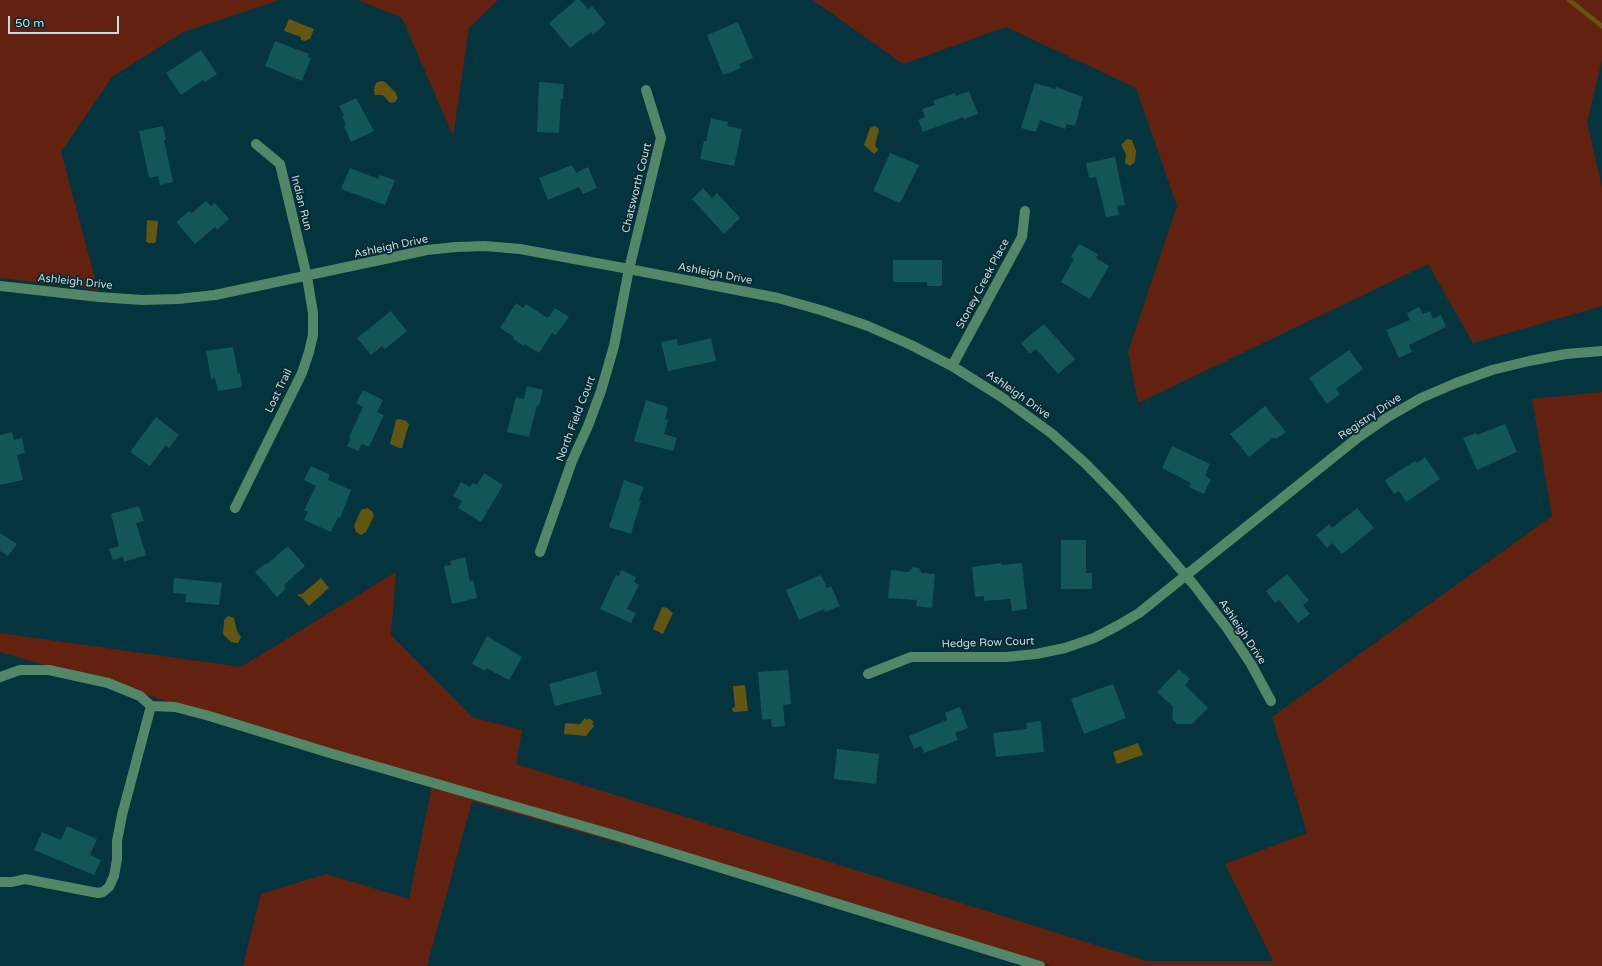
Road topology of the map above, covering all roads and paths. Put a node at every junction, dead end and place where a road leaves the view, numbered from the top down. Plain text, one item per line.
1 (646, 90) dead end
2 (256, 144) dead end
3 (1025, 211) dead end
4 (629, 269) junction
5 (307, 277) junction
6 (0, 286) edge
7 (1602, 352) edge
8 (952, 366) junction
9 (235, 508) dead end
10 (540, 552) dead end
11 (1186, 576) junction
12 (868, 674) dead end
13 (0, 677) edge
14 (1271, 701) dead end
15 (151, 706) junction
16 (0, 882) edge
17 (1040, 966) edge

1 - 4 street, Chatsworth Court
2 - 5 street, Indian Run
3 - 8 street, Stoney Creek Place
4 - 5 street, Ashleigh Drive
4 - 8 street, Ashleigh Drive
4 - 10 street, North Field Court
5 - 6 street, Ashleigh Drive
5 - 9 street, Lost Trail
7 - 11 street, Registry Drive
8 - 11 street, Ashleigh Drive
11 - 12 street, Hedge Row Court
11 - 14 street, Ashleigh Drive
13 - 15 street
15 - 16 street
15 - 17 street

